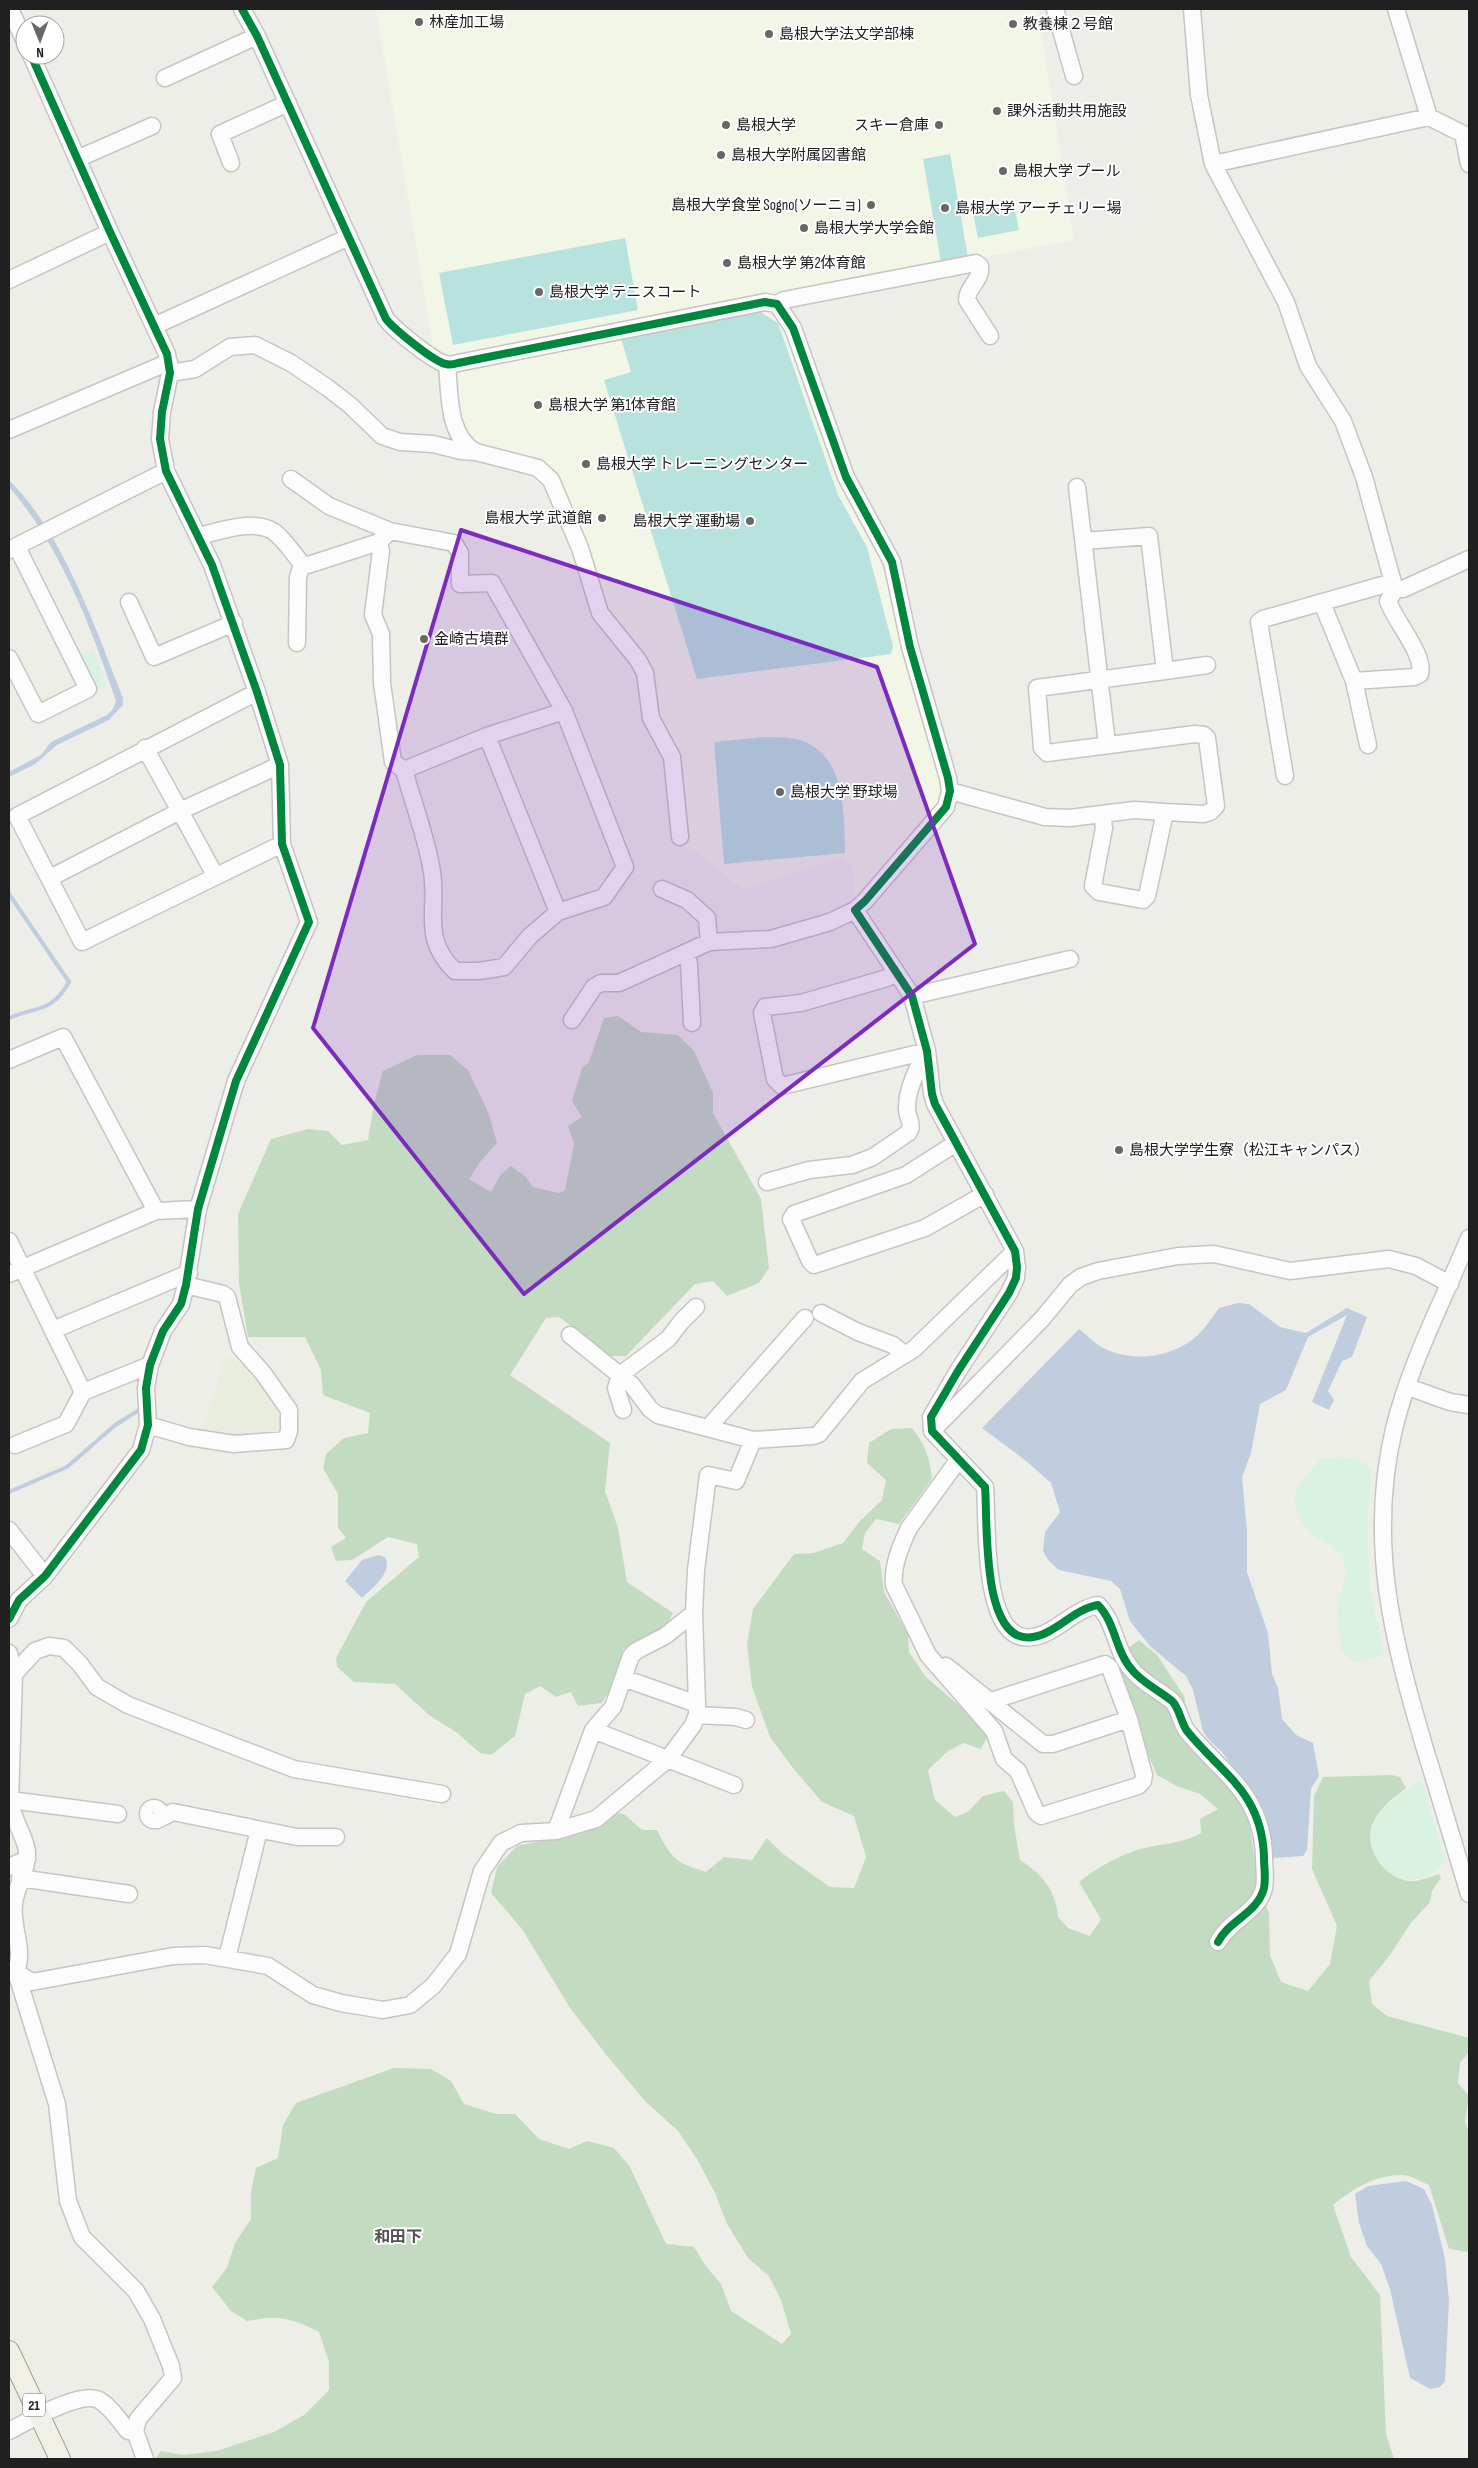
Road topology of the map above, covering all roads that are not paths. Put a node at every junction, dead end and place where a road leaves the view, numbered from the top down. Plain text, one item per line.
1 (242, 9) edge
2 (1055, 9) edge
3 (1192, 9) edge
4 (1396, 9) edge
5 (257, 36) junction
6 (35, 65) edge
7 (1074, 76) dead end
8 (164, 78) dead end
9 (288, 103) junction
10 (1430, 117) junction
11 (152, 126) dead end
12 (77, 159) junction
13 (231, 163) dead end
14 (1214, 164) junction
15 (1469, 164) edge
16 (110, 232) junction
17 (349, 237) junction
18 (9, 280) edge
19 (777, 304) junction
20 (154, 326) junction
21 (990, 336) dead end
22 (447, 364) junction
23 (170, 367) junction
24 (9, 430) edge
25 (476, 452) junction
26 (166, 472) junction
27 (291, 479) dead end
28 (1077, 488) dead end
29 (199, 536) junction
30 (384, 537) junction
31 (1084, 541) junction
32 (13, 548) edge
33 (1469, 559) edge
34 (302, 564) junction
35 (1394, 585) junction
36 (129, 602) dead end
37 (1322, 603) junction
38 (234, 623) junction
39 (297, 643) dead end
40 (9, 658) edge
41 (1207, 665) dead end
42 (1165, 670) junction
43 (1100, 678) junction
44 (1354, 681) junction
45 (257, 692) junction
46 (564, 711) junction
47 (487, 736) junction
48 (1107, 744) junction
49 (1368, 744) dead end
50 (145, 748) junction
51 (280, 765) junction
52 (404, 770) junction
53 (1285, 776) dead end
54 (950, 791) junction
55 (180, 811) junction
56 (1165, 812) junction
57 (1102, 814) junction
58 (680, 837) dead end
59 (282, 844) junction
60 (214, 875) junction
61 (50, 878) junction
62 (662, 889) dead end
63 (855, 910) junction
64 (558, 912) junction
65 (709, 942) junction
66 (686, 954) junction
67 (1070, 959) dead end
68 (896, 973) junction
69 (912, 996) junction
70 (572, 1020) dead end
71 (692, 1023) dead end
72 (927, 1051) junction
73 (9, 1060) edge
74 (956, 1143) junction
75 (767, 1182) dead end
76 (985, 1194) junction
77 (198, 1209) junction
78 (156, 1211) junction
79 (1469, 1238) edge
80 (9, 1241) edge
81 (1015, 1251) junction
82 (16, 1271) edge
83 (188, 1279) junction
84 (1450, 1284) junction
85 (696, 1307) dead end
86 (821, 1313) dead end
87 (805, 1318) dead end
88 (53, 1330) junction
89 (570, 1335) dead end
90 (905, 1355) junction
91 (150, 1365) junction
92 (620, 1375) junction
93 (1408, 1387) junction
94 (84, 1392) junction
95 (1469, 1405) edge
96 (624, 1410) dead end
97 (148, 1425) junction
98 (708, 1428) junction
99 (932, 1432) junction
100 (753, 1440) junction
101 (11, 1441) edge
102 (959, 1459) junction
103 (9, 1530) edge
104 (44, 1576) junction
105 (694, 1613) junction
106 (9, 1619) edge
107 (9, 1653) edge
108 (928, 1655) junction
109 (14, 1674) junction
110 (623, 1678) junction
111 (991, 1702) junction
112 (697, 1710) junction
113 (1129, 1719) junction
114 (746, 1720) dead end
115 (593, 1730) junction
116 (10, 1752) edge
117 (668, 1759) junction
118 (734, 1785) dead end
119 (442, 1794) dead end
120 (10, 1802) edge
121 (118, 1814) dead end
122 (158, 1820) dead end
123 (259, 1830) junction
124 (556, 1831) junction
125 (336, 1837) dead end
126 (15, 1872) edge
127 (1466, 1872) edge
128 (129, 1894) dead end
129 (1469, 1894) edge
130 (12, 1928) edge
131 (1218, 1942) dead end
132 (227, 1958) junction
133 (12, 1971) edge
134 (9, 2351) edge
135 (40, 2416) junction
136 (9, 2431) edge
137 (135, 2432) junction
138 (60, 2459) edge
139 (145, 2459) edge

1 - 5 street
2 - 7 street
3 - 14 street
4 - 10 street
5 - 8 street
5 - 9 street
6 - 12 street
9 - 13 street
9 - 17 street
10 - 14 street
10 - 15 street
11 - 12 street
12 - 16 street
14 - 35 street
16 - 18 street
16 - 20 street
17 - 20 street
17 - 22 street
19 - 21 street
19 - 22 street
19 - 54 street
20 - 23 street
22 - 25 street
23 - 24 street
23 - 25 street
23 - 26 street
25 - 58 street
26 - 29 street
26 - 32 street
27 - 30 street
28 - 31 street
29 - 34 street
29 - 38 street
30 - 34 street
30 - 46 street
30 - 52 street
31 - 42 street
31 - 43 street
32 - 40 street
33 - 35 street
34 - 39 street
35 - 37 street
35 - 44 street
36 - 38 street
37 - 44 street
37 - 53 street
38 - 45 street
41 - 42 street
42 - 43 street
43 - 48 street
43 - 48 street
44 - 49 street
45 - 50 street
45 - 51 street
46 - 47 street
46 - 64 street
47 - 52 street
47 - 64 street
48 - 56 street
50 - 55 street
50 - 61 street
51 - 55 street
51 - 59 street
52 - 64 street
54 - 57 street
54 - 63 street
55 - 60 street
55 - 61 street
56 - 57 street
56 - 57 street
59 - 60 street
59 - 77 street
60 - 61 street
62 - 65 street
63 - 65 street
63 - 68 street
65 - 66 street
66 - 70 street
66 - 71 street
67 - 69 street
68 - 69 street
68 - 72 street
69 - 72 street
72 - 74 street
72 - 75 street
73 - 78 street
74 - 76 street
74 - 76 street
76 - 81 street
77 - 78 street
77 - 83 street
78 - 82 street
79 - 84 street
80 - 82 street
81 - 90 street
81 - 99 street
82 - 88 street
83 - 88 street
83 - 91 street
83 - 97 street
84 - 93 street
84 - 99 street
85 - 92 street
86 - 90 street
87 - 98 street
88 - 94 street
89 - 92 street
90 - 100 street
91 - 94 street
91 - 97 street
92 - 96 street
92 - 98 street
93 - 95 street
93 - 127 street
94 - 101 street
97 - 104 street
98 - 100 street
99 - 102 street
100 - 105 street
102 - 108 street
102 - 131 street
103 - 104 street
104 - 106 street
105 - 110 street
105 - 112 street
107 - 109 street
108 - 111 street
108 - 113 street
109 - 116 street
109 - 119 street
110 - 112 street
110 - 115 street
111 - 113 street
111 - 113 street
112 - 114 street
112 - 117 street
115 - 117 street
115 - 124 street
116 - 120 street
117 - 118 street
117 - 124 street
120 - 121 street
120 - 126 street
122 - 123 street
123 - 125 street
123 - 132 street
124 - 132 street
126 - 128 street
126 - 130 street
127 - 129 street
130 - 133 street
132 - 133 street
133 - 137 street
134 - 135 main road, 21
135 - 136 street
135 - 137 street
135 - 138 main road, 21
137 - 139 street

